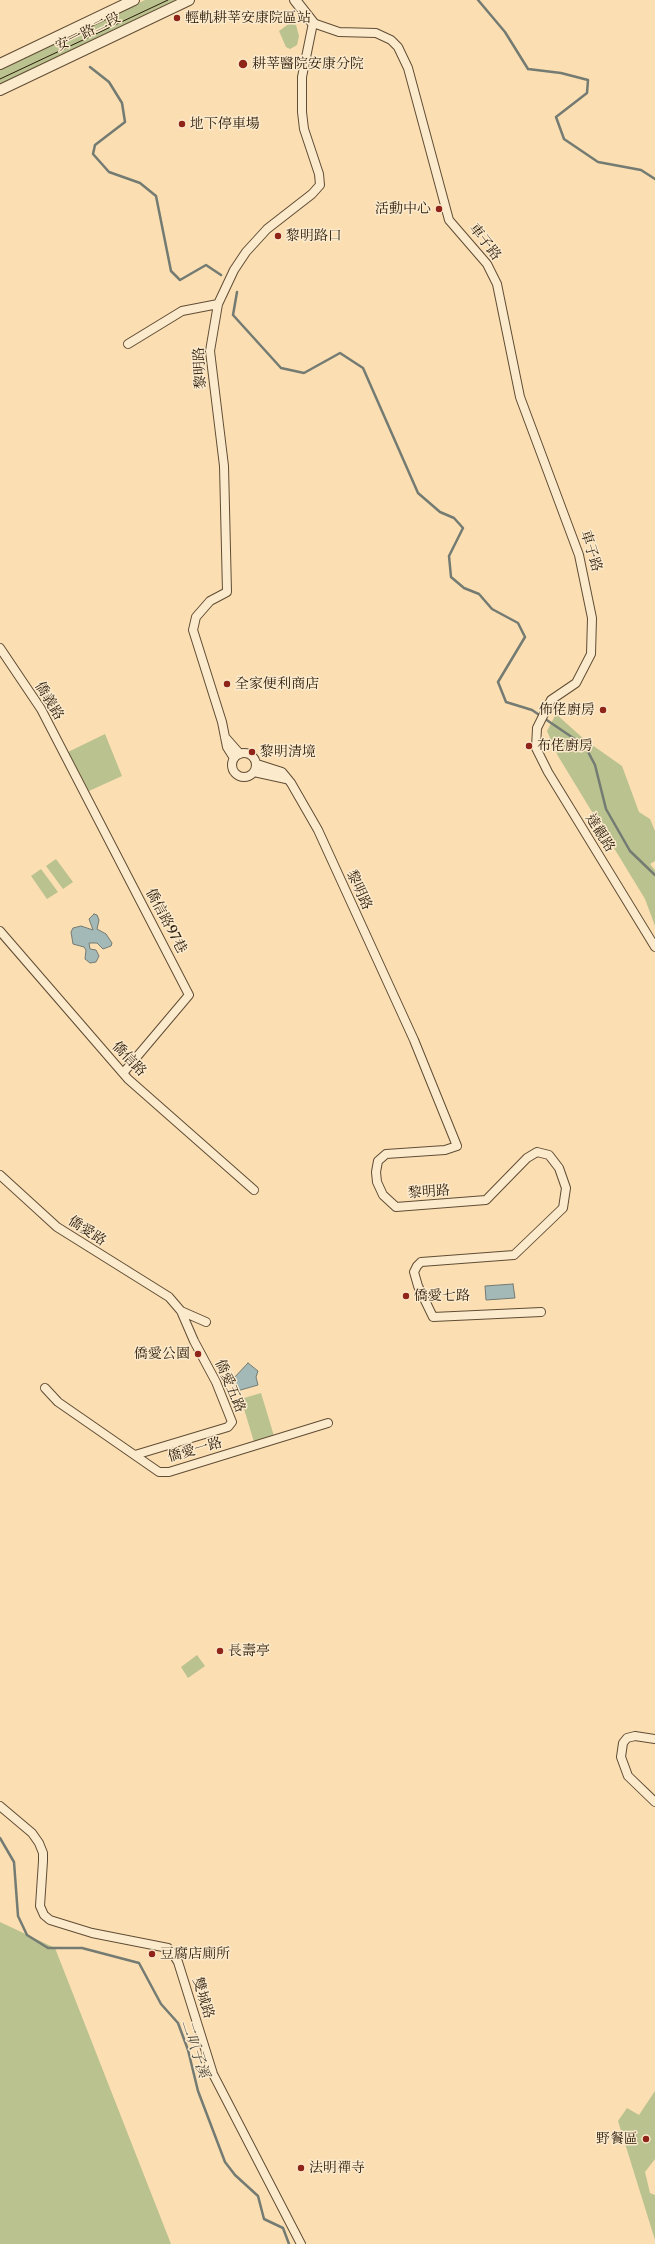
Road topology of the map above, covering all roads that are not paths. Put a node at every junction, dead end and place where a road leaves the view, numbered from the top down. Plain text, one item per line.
1 (134, 0) edge
2 (188, 0) edge
3 (295, 0) edge
4 (313, 23) junction
5 (0, 64) edge
6 (0, 90) edge
7 (218, 304) junction
8 (128, 344) dead end
9 (0, 648) edge
10 (537, 728) joint
11 (237, 756) junction
12 (257, 764) junction
13 (71, 771) joint
14 (254, 772) junction
15 (286, 779) junction
16 (0, 931) edge
17 (655, 947) edge
18 (124, 1072) junction
19 (0, 1175) edge
20 (254, 1190) dead end
21 (181, 1311) junction
22 (542, 1312) dead end
23 (206, 1322) dead end
24 (45, 1388) dead end
25 (328, 1423) dead end
26 (135, 1456) junction
27 (655, 1739) edge
28 (655, 1802) edge
29 (0, 1806) edge
30 (301, 2244) edge

1 - 5 street, 安一路二段
2 - 6 street, 安一路二段
3 - 4 street
4 - 7 street, 黎明路
4 - 10 street, 車子路
7 - 8 street
7 - 11 street, 黎明路
9 - 13 street, 僑義路
10 - 17 street, 達觀路
11 - 12 street, 黎明路
11 - 14 street, 黎明路
12 - 14 street
12 - 15 street, 黎明路
13 - 18 street, 僑信路97巷
14 - 15 street, 黎明路
15 - 22 street, 黎明路
16 - 18 street, 僑信路
18 - 20 street, 僑信路
19 - 21 street, 僑愛路
21 - 23 street
21 - 26 street, 僑愛五路
24 - 26 street, 僑愛一路
25 - 26 street, 僑愛一路
27 - 28 street
29 - 30 street, 雙城路

